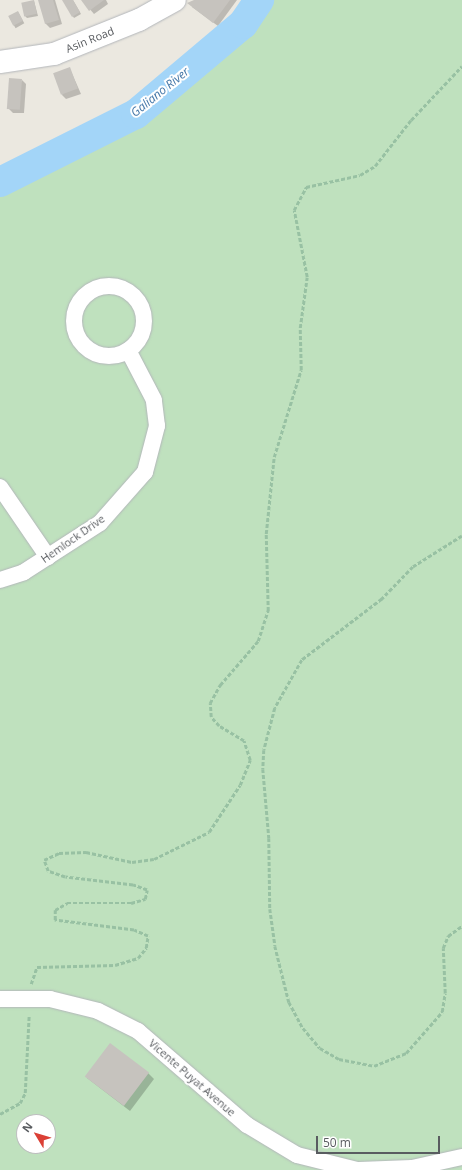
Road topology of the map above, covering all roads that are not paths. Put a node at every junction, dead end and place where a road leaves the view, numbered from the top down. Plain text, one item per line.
1 (174, 0) edge
2 (0, 62) edge
3 (128, 350) junction
4 (0, 487) edge
5 (48, 557) junction
6 (0, 580) edge
7 (0, 999) edge
8 (462, 1157) edge
9 (358, 1170) edge

1 - 2 main road, Asin Road
3 - 3 street
3 - 5 street, Hemlock Drive
4 - 5 street
5 - 6 street, Hemlock Drive
7 - 9 street, Vicente Puyat Avenue
8 - 9 street, Vicente Puyat Avenue

